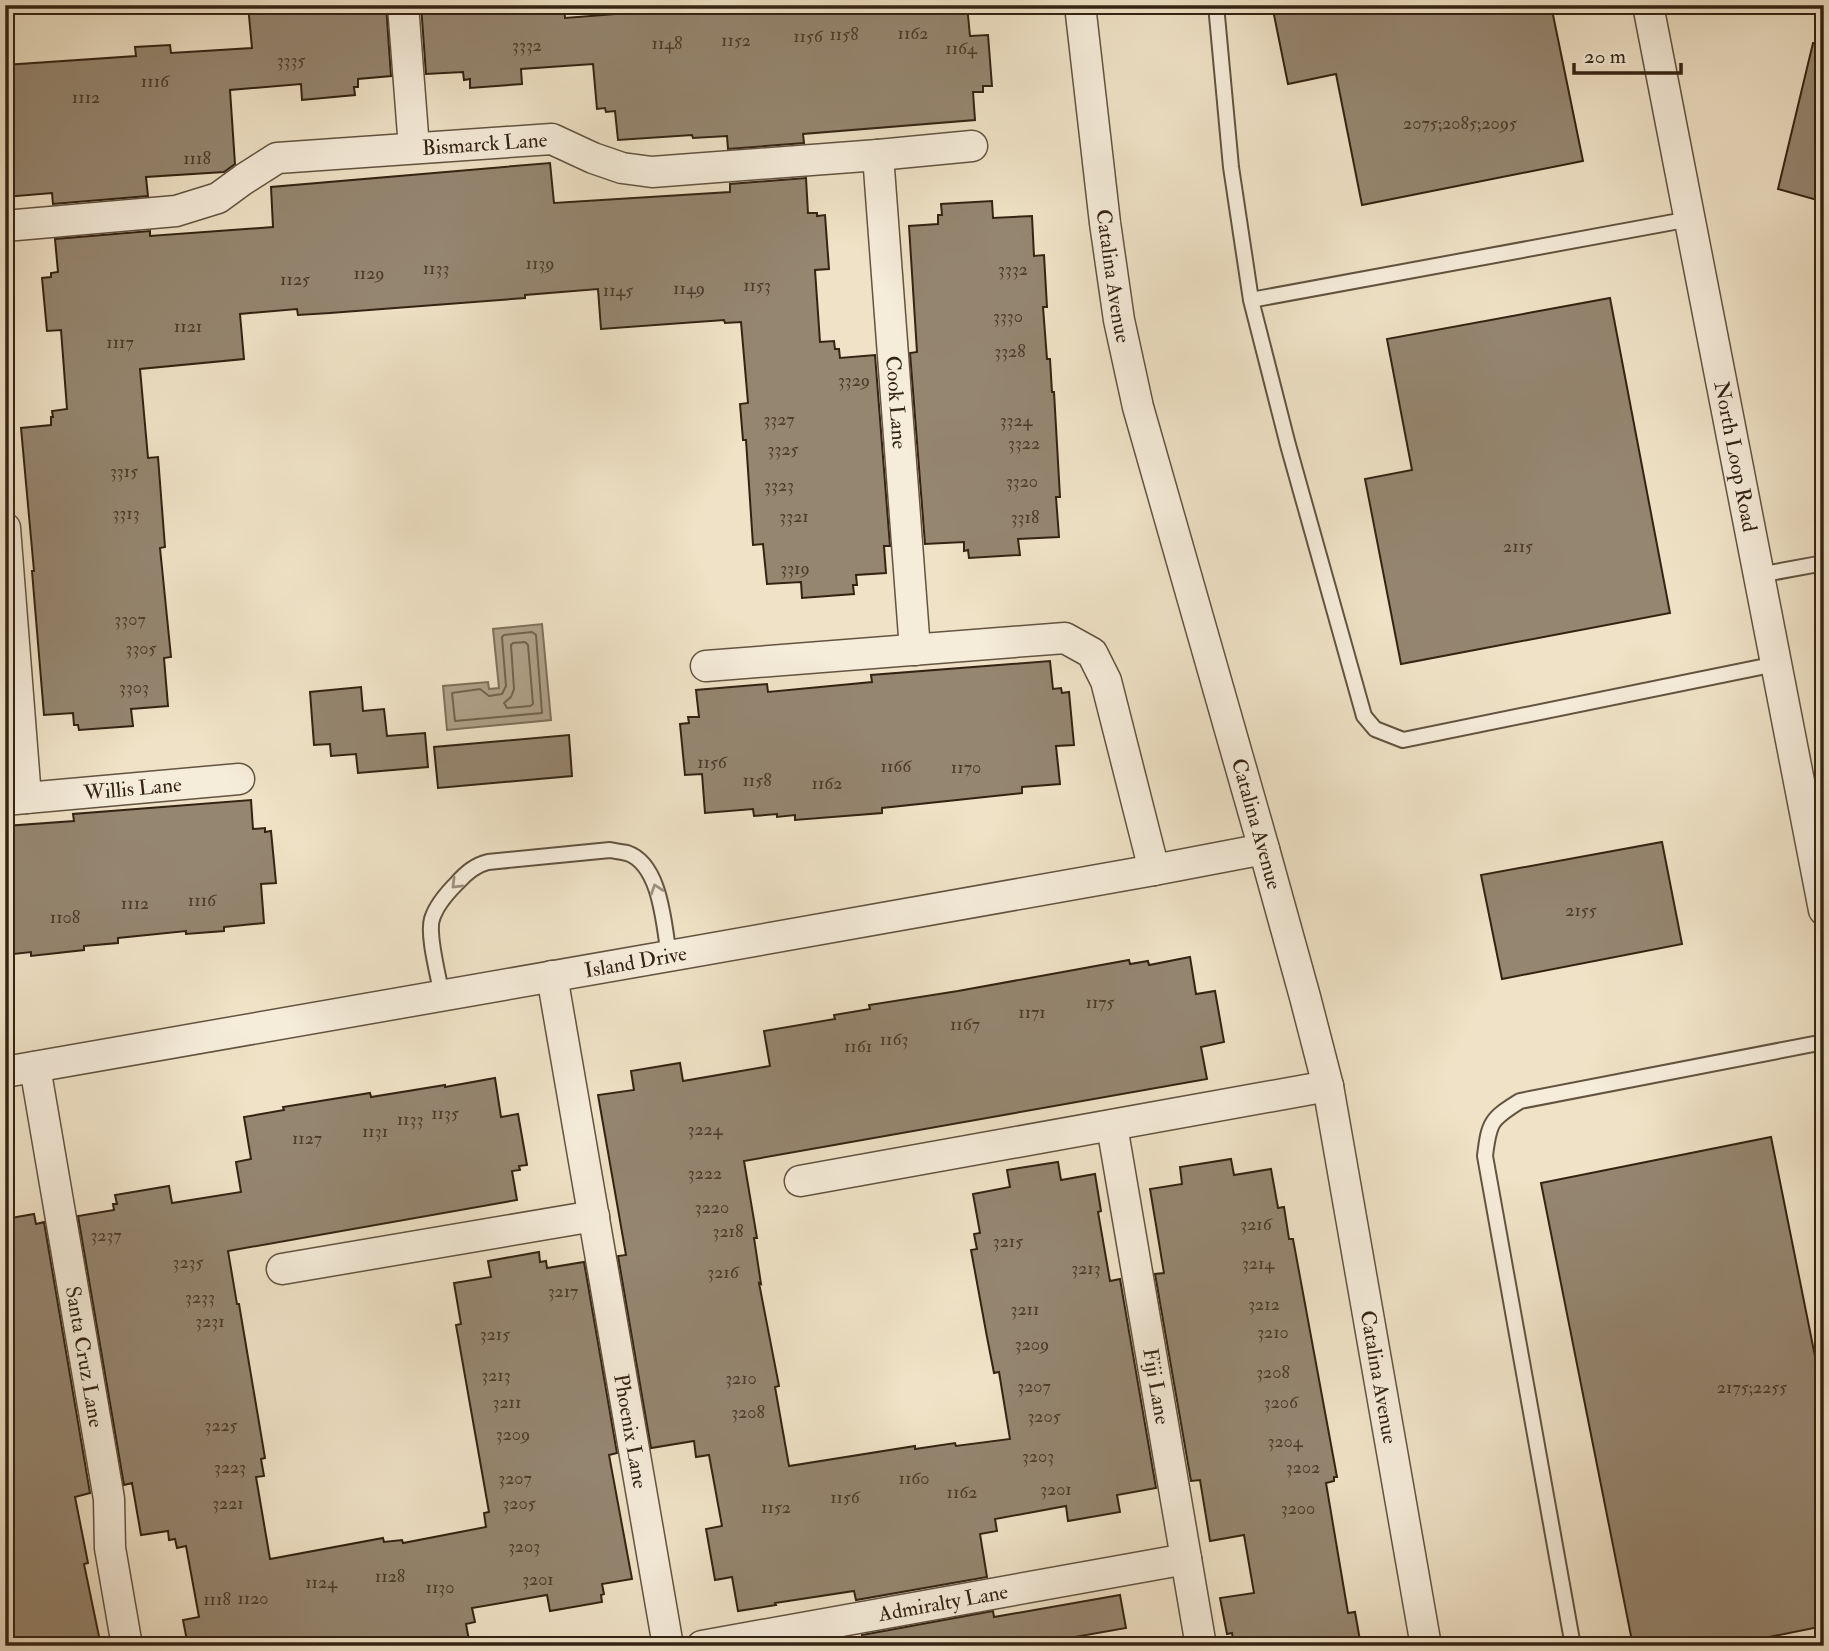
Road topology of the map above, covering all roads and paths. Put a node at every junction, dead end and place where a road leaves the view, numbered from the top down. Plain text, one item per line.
1 (403, 5) edge
2 (1080, 5) edge
3 (1216, 5) edge
4 (1648, 5) edge
5 (972, 146) dead end
6 (414, 148) junction
7 (878, 156) junction
8 (1689, 219) junction
9 (5, 226) edge
10 (1251, 300) junction
11 (5, 528) edge
12 (1824, 564) edge
13 (1759, 575) junction
14 (915, 650) junction
15 (1776, 664) junction
16 (706, 666) dead end
17 (239, 779) dead end
18 (16, 799) edge
19 (1265, 849) junction
20 (1154, 870) junction
21 (1824, 910) edge
22 (669, 956) junction
23 (552, 976) junction
24 (442, 996) junction
25 (1824, 1042) edge
26 (35, 1067) junction
27 (5, 1072) edge
28 (1328, 1086) junction
29 (1112, 1126) junction
30 (800, 1181) dead end
31 (594, 1216) junction
32 (282, 1269) dead end
33 (1186, 1559) junction
34 (127, 1646) edge
35 (668, 1646) edge
36 (702, 1646) edge
37 (1201, 1646) edge
38 (1426, 1646) edge
39 (1573, 1646) edge

1 - 6 street
2 - 19 street, Catalina Avenue
3 - 10 lane
4 - 8 street, North Loop Road
5 - 7 street, Bismarck Lane
6 - 7 street, Bismarck Lane
6 - 9 street, Bismarck Lane
7 - 14 street, Cook Lane
8 - 10 lane
8 - 13 street, North Loop Road
10 - 15 lane
11 - 18 street, Willis Lane
12 - 13 lane
13 - 15 street, North Loop Road
14 - 16 street
14 - 20 street
15 - 21 street, North Loop Road
17 - 18 street, Willis Lane
19 - 20 street, Island Drive
19 - 28 street, Catalina Avenue
20 - 22 street, Island Drive
22 - 23 street, Island Drive
22 -> 24 lane
23 - 24 street, Island Drive
23 - 31 street, Phoenix Lane
24 - 26 street, Island Drive
25 - 39 lane
26 - 27 street, Island Drive
26 - 34 street, Santa Cruz Lane
28 - 29 street
28 - 38 street, Catalina Avenue
29 - 30 street
29 - 33 street, Fiji Lane
31 - 32 street
31 - 35 street, Phoenix Lane
33 - 36 street, Admiralty Lane
33 - 37 street, Fiji Lane

